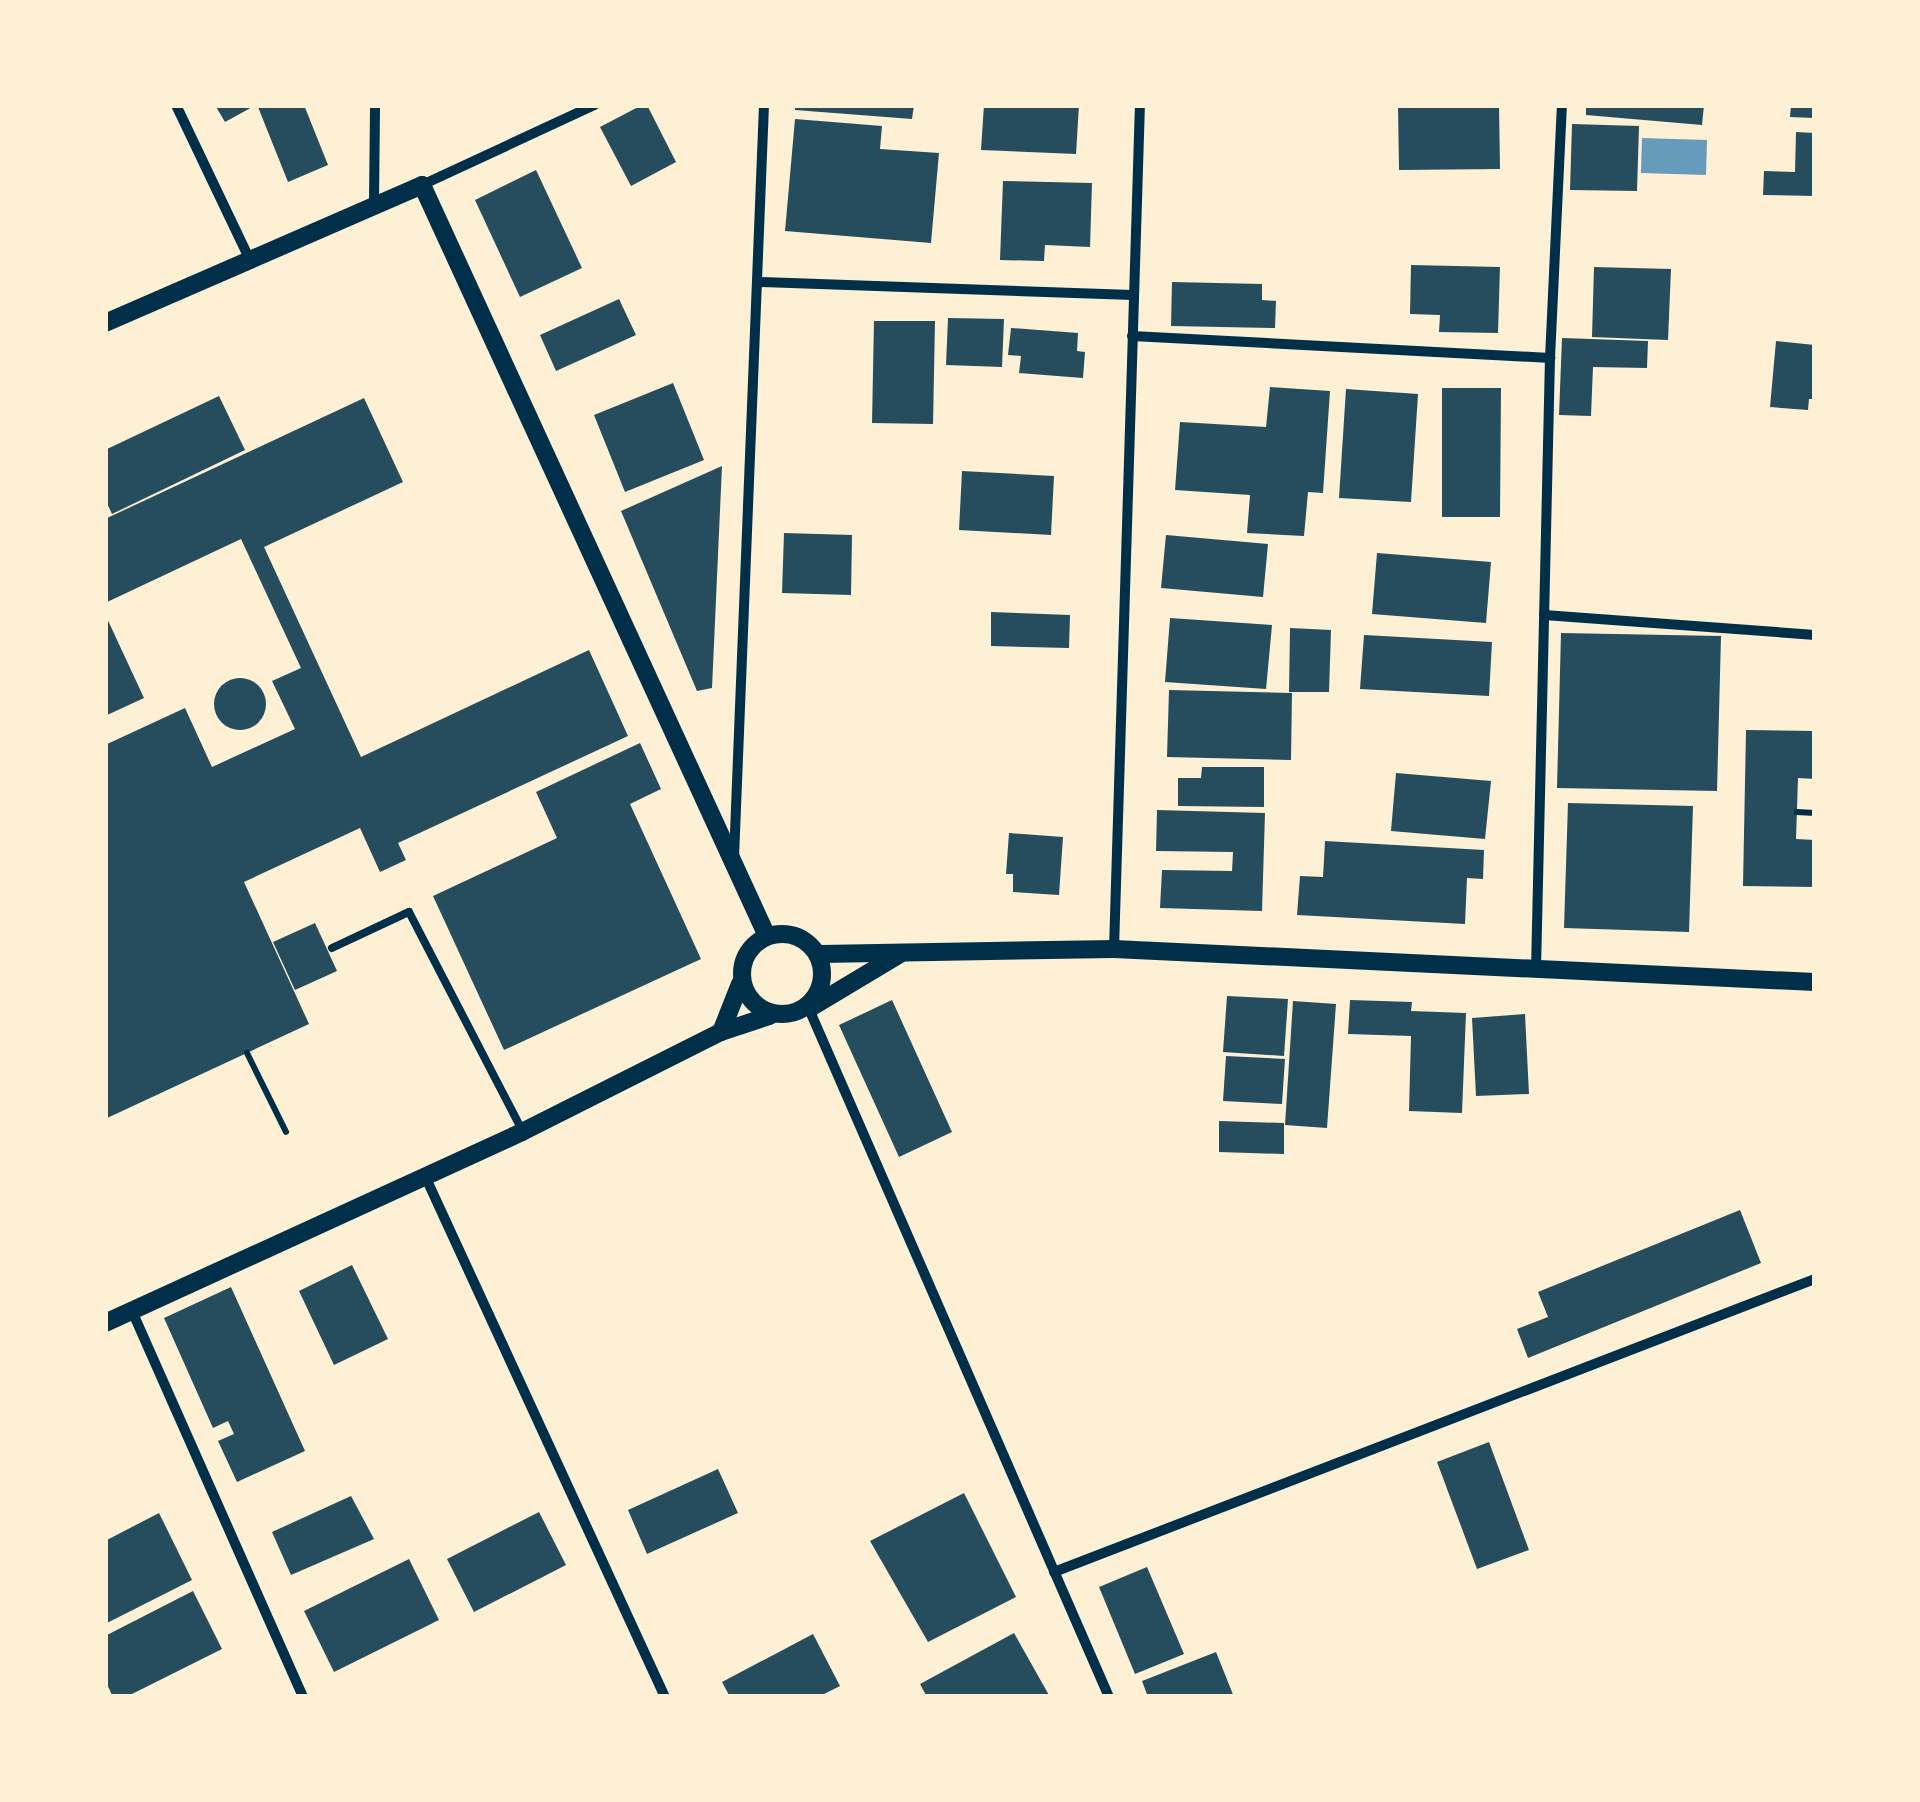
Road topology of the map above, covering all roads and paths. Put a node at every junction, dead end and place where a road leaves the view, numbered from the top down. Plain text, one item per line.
1 (176, 105) edge
2 (376, 105) edge
3 (594, 105) edge
4 (764, 105) edge
5 (1140, 105) edge
6 (1562, 105) edge
7 (422, 185) junction
8 (374, 204) junction
9 (252, 262) junction
10 (760, 282) junction
11 (1134, 295) junction
12 (105, 323) edge
13 (1132, 336) junction
14 (1550, 358) junction
15 (1544, 614) junction
16 (1815, 635) edge
17 (1796, 812) dead end
18 (1815, 812) edge
19 (734, 862) junction
20 (766, 934) junction
21 (332, 948) dead end
22 (1114, 949) junction
23 (904, 952) junction
24 (821, 954) junction
25 (1536, 970) junction
26 (1815, 982) edge
27 (740, 984) junction
28 (809, 1009) junction
29 (769, 1016) junction
30 (721, 1032) junction
31 (247, 1053) dead end
32 (286, 1132) dead end
33 (522, 1132) junction
34 (425, 1176) junction
35 (1815, 1279) edge
36 (132, 1311) junction
37 (105, 1324) edge
38 (1054, 1572) junction
39 (303, 1697) edge
40 (665, 1697) edge
41 (1109, 1697) edge

1 - 9 street
2 - 8 street
3 - 7 street
4 - 10 street
5 - 11 street
6 - 14 street
7 - 8 street
7 - 19 street
8 - 9 street
9 - 12 street
10 - 11 street
10 - 19 street
11 - 13 street
13 - 14 street
13 - 22 street
14 - 15 street
15 - 16 street
15 - 25 street
17 - 18 path
19 - 20 street
20 - 24 street
20 - 27 street
21 - 33 lane
22 - 23 street
22 - 25 street
23 - 24 street
23 - 28 street
24 - 28 street
25 - 26 street
27 - 29 street
27 - 30 street
28 - 29 street
28 - 38 street
29 - 30 street
30 - 33 street
31 - 32 path
33 - 34 street
34 - 36 street
34 - 40 street
35 - 38 street
36 - 37 street
36 - 39 street
38 - 41 street

